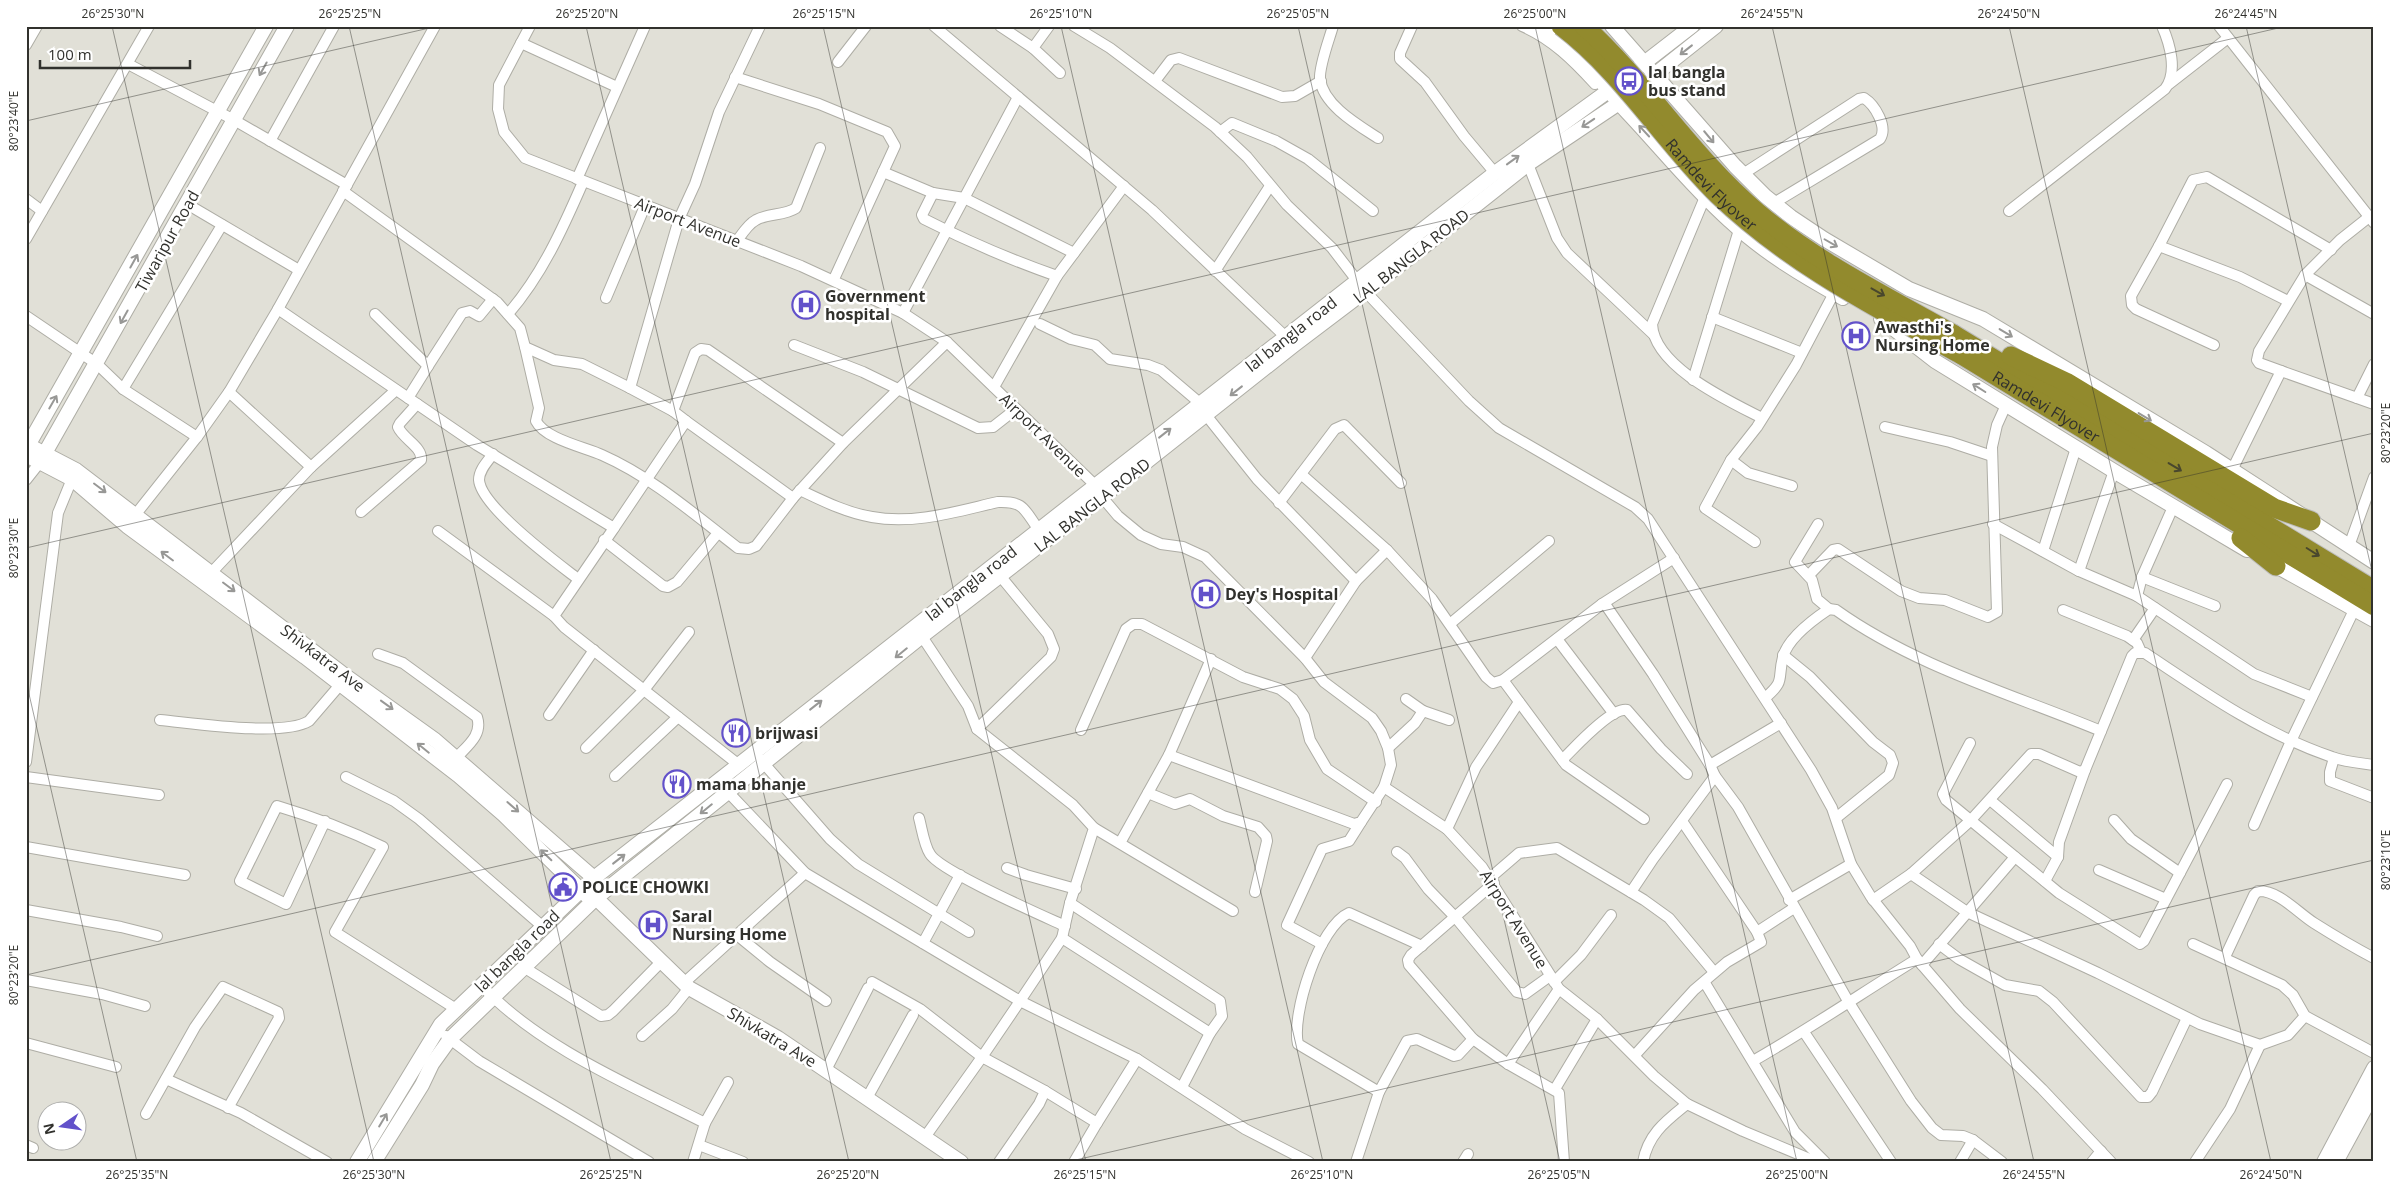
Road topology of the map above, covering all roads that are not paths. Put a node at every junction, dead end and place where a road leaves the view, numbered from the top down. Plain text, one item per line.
1 (37, 26) edge
2 (148, 26) edge
3 (266, 26) edge
4 (287, 26) edge
5 (334, 26) edge
6 (435, 26) edge
7 (530, 26) edge
8 (645, 26) edge
9 (760, 26) edge
10 (866, 26) edge
11 (934, 26) edge
12 (1000, 26) edge
13 (1049, 26) edge
14 (1074, 26) edge
15 (1333, 26) edge
16 (1412, 26) edge
17 (1522, 26) edge
18 (1545, 26) edge
19 (1561, 26) edge
20 (1584, 26) edge
21 (1612, 26) edge
22 (1692, 26) edge
23 (1716, 26) edge
24 (2162, 26) edge
25 (2219, 26) edge
26 (1090, 31) edge
27 (2228, 38) junction
28 (521, 43) junction
29 (26, 45) edge
30 (1033, 48) junction
31 (1644, 61) junction
32 (838, 62) dead end
33 (128, 64) junction
34 (1060, 73) dead end
35 (1655, 73) junction
36 (735, 77) junction
37 (1155, 81) junction
38 (1321, 81) junction
39 (2169, 84) junction
40 (617, 87) junction
41 (1607, 92) junction
42 (1018, 97) junction
43 (1619, 103) junction
44 (218, 112) junction
45 (234, 120) junction
46 (1220, 132) junction
47 (1378, 138) dead end
48 (270, 141) junction
49 (820, 148) dead end
50 (1528, 164) junction
51 (883, 172) junction
52 (1495, 173) junction
53 (1743, 174) junction
54 (580, 180) junction
55 (1124, 186) junction
56 (1270, 186) junction
57 (345, 188) junction
58 (934, 193) junction
59 (1705, 197) junction
60 (964, 198) junction
61 (26, 199) edge
62 (1774, 203) junction
63 (187, 204) junction
64 (645, 206) junction
65 (42, 211) junction
66 (1373, 211) dead end
67 (2009, 211) dead end
68 (679, 219) junction
69 (2371, 220) edge
70 (222, 225) junction
71 (945, 230) junction
72 (1739, 230) junction
73 (26, 239) edge
74 (737, 241) junction
75 (2159, 246) junction
76 (2331, 250) junction
77 (1074, 253) junction
78 (299, 270) junction
79 (1215, 271) junction
80 (2305, 275) junction
81 (1057, 276) junction
82 (834, 280) junction
83 (1361, 286) junction
84 (1834, 293) junction
85 (606, 298) dead end
86 (493, 299) junction
87 (2288, 301) junction
88 (278, 309) junction
89 (903, 313) junction
90 (375, 314) dead end
91 (508, 314) junction
92 (2374, 314) edge
93 (26, 316) edge
94 (1712, 318) junction
95 (1040, 324) dead end
96 (1653, 334) junction
97 (1953, 334) junction
98 (1291, 341) junction
99 (947, 342) junction
100 (794, 345) dead end
101 (2214, 345) dead end
102 (525, 347) junction
103 (1802, 353) junction
104 (1960, 354) junction
105 (81, 355) junction
106 (97, 364) junction
107 (2374, 364) edge
108 (428, 366) junction
109 (2281, 371) junction
110 (1693, 380) junction
111 (994, 387) junction
112 (630, 388) junction
113 (123, 389) junction
114 (899, 389) junction
115 (396, 390) junction
116 (229, 392) junction
117 (408, 398) junction
118 (2357, 398) junction
119 (417, 404) junction
120 (2374, 404) edge
121 (2006, 405) junction
122 (1016, 409) junction
123 (1204, 409) junction
124 (673, 411) junction
125 (1762, 418) junction
126 (686, 421) junction
127 (1885, 427) dead end
128 (197, 437) junction
129 (843, 442) junction
130 (27, 448) edge
131 (2076, 448) junction
132 (493, 454) junction
133 (1992, 456) junction
134 (43, 458) junction
135 (1732, 460) junction
136 (311, 467) junction
137 (2232, 470) junction
138 (2114, 471) junction
139 (74, 474) junction
140 (1301, 474) junction
141 (2374, 477) edge
142 (646, 479) junction
143 (26, 480) edge
144 (1401, 483) dead end
145 (1792, 486) dead end
146 (1099, 492) junction
147 (796, 494) junction
148 (1279, 503) junction
149 (2173, 507) junction
150 (360, 512) dead end
151 (131, 521) junction
152 (2311, 521) junction
153 (1818, 524) dead end
154 (1994, 524) junction
155 (614, 528) junction
156 (438, 531) dead end
157 (718, 533) junction
158 (1044, 534) junction
159 (604, 540) junction
160 (1549, 541) dead end
161 (1755, 542) dead end
162 (2349, 546) junction
163 (1387, 550) junction
164 (2043, 551) junction
165 (1674, 558) junction
166 (2374, 562) edge
167 (2276, 566) junction
168 (996, 571) junction
169 (2079, 571) junction
170 (211, 573) junction
171 (1809, 575) junction
172 (2142, 577) junction
173 (578, 579) junction
174 (1356, 581) junction
175 (2374, 590) edge
176 (2137, 596) junction
177 (1602, 604) junction
178 (2215, 606) dead end
179 (2374, 606) edge
180 (2155, 608) junction
181 (2355, 608) junction
182 (1829, 609) junction
183 (2063, 610) dead end
184 (554, 616) junction
185 (2374, 620) edge
186 (1451, 624) junction
187 (689, 632) dead end
188 (919, 632) junction
189 (1557, 639) junction
190 (2133, 640) junction
191 (594, 650) junction
192 (2141, 652) junction
193 (378, 654) dead end
194 (1783, 655) junction
195 (1305, 658) junction
196 (1211, 659) junction
197 (1503, 680) junction
198 (344, 681) junction
199 (644, 690) junction
200 (31, 693) edge
201 (2312, 697) junction
202 (1765, 698) junction
203 (1406, 699) dead end
204 (1519, 702) junction
205 (1422, 711) junction
206 (1614, 714) junction
207 (549, 715) dead end
208 (678, 716) junction
209 (160, 720) dead end
210 (1449, 720) dead end
211 (1781, 723) junction
212 (977, 729) junction
213 (1081, 730) dead end
214 (2101, 731) junction
215 (2291, 741) junction
216 (1970, 743) dead end
217 (586, 748) dead end
218 (1388, 748) junction
219 (1169, 755) junction
220 (456, 758) junction
221 (759, 758) junction
222 (2334, 758) junction
223 (1563, 761) junction
224 (26, 762) edge
225 (739, 765) junction
226 (2374, 765) edge
227 (1710, 766) junction
228 (2085, 770) junction
229 (463, 772) junction
230 (1687, 774) dead end
231 (26, 776) edge
232 (614, 776) dead end
233 (1715, 776) junction
234 (346, 777) dead end
235 (2227, 784) dead end
236 (1384, 787) junction
237 (728, 792) junction
238 (1148, 793) junction
239 (159, 795) dead end
240 (2374, 798) edge
241 (1990, 800) junction
242 (1376, 802) junction
243 (919, 818) dead end
244 (1836, 818) junction
245 (1644, 819) dead end
246 (2114, 820) dead end
247 (325, 821) junction
248 (1682, 821) junction
249 (1970, 821) junction
250 (1361, 822) junction
251 (2254, 825) dead end
252 (1094, 828) junction
253 (1447, 830) junction
254 (1120, 843) junction
255 (26, 847) edge
256 (1397, 852) dead end
257 (2015, 857) junction
258 (2058, 857) junction
259 (1851, 864) junction
260 (1007, 868) dead end
261 (2099, 870) dead end
262 (805, 873) junction
263 (2180, 873) junction
264 (1911, 874) junction
265 (185, 875) dead end
266 (960, 875) junction
267 (594, 878) junction
268 (1492, 881) junction
269 (2044, 881) junction
270 (1076, 889) junction
271 (581, 890) junction
272 (1254, 892) dead end
273 (1631, 892) junction
274 (597, 897) junction
275 (2166, 899) junction
276 (1873, 900) junction
277 (1070, 903) junction
278 (1791, 904) junction
279 (26, 910) edge
280 (1233, 911) dead end
281 (1967, 912) junction
282 (939, 914) junction
283 (1611, 914) dead end
284 (1456, 918) junction
285 (542, 926) junction
286 (1065, 926) junction
287 (969, 932) dead end
288 (1757, 932) junction
289 (737, 935) junction
290 (157, 936) dead end
291 (1062, 938) junction
292 (923, 943) junction
293 (1322, 944) junction
294 (1939, 944) junction
295 (2193, 944) dead end
296 (1422, 946) junction
297 (2224, 957) junction
298 (2374, 958) edge
299 (662, 961) junction
300 (1919, 962) junction
301 (525, 968) junction
302 (1714, 972) junction
303 (26, 980) edge
304 (1705, 982) junction
305 (1555, 983) junction
306 (687, 985) junction
307 (481, 986) junction
308 (494, 999) junction
309 (826, 1001) dead end
310 (1020, 1001) junction
311 (1848, 1002) junction
312 (146, 1006) dead end
313 (456, 1009) junction
314 (913, 1015) dead end
315 (2305, 1016) junction
316 (2187, 1018) junction
317 (1598, 1020) junction
318 (436, 1030) junction
319 (1804, 1032) junction
320 (1210, 1033) junction
321 (642, 1036) dead end
322 (450, 1039) junction
323 (1473, 1039) junction
324 (26, 1043) edge
325 (2260, 1045) junction
326 (2374, 1053) edge
327 (1636, 1055) junction
328 (982, 1057) junction
329 (1138, 1059) junction
330 (1753, 1061) junction
331 (1508, 1064) junction
332 (116, 1067) dead end
333 (2374, 1068) edge
334 (826, 1070) junction
335 (166, 1079) junction
336 (728, 1082) dead end
337 (1182, 1087) junction
338 (1555, 1089) junction
339 (1045, 1091) junction
340 (1380, 1092) junction
341 (2374, 1092) edge
342 (867, 1098) junction
343 (1688, 1104) junction
344 (228, 1108) junction
345 (146, 1114) dead end
346 (705, 1123) junction
347 (1097, 1123) junction
348 (925, 1137) junction
349 (1973, 1140) junction
350 (698, 1145) junction
351 (2101, 1152) junction
352 (327, 1162) edge
353 (357, 1162) edge
354 (374, 1162) edge
355 (649, 1162) edge
356 (693, 1162) edge
357 (743, 1162) edge
358 (960, 1162) edge
359 (999, 1162) edge
360 (1074, 1162) edge
361 (1309, 1162) edge
362 (1356, 1162) edge
363 (1564, 1162) edge
364 (1644, 1162) edge
365 (1817, 1162) edge
366 (1825, 1162) edge
367 (1891, 1162) edge
368 (1960, 1162) edge
369 (2002, 1162) edge
370 (2092, 1162) edge
371 (2111, 1162) edge
372 (2194, 1162) edge
373 (2324, 1162) edge
374 (2336, 1162) edge

1 - 29 street
2 - 33 street
3 - 44 street
4 -> 45 street, Tiwaripur Road
5 - 48 street
6 - 57 street
7 - 28 street, Airport Avenue
8 - 40 street
9 - 36 street
10 - 32 street
11 - 42 street
12 - 30 street
13 - 30 street
14 - 26 street
15 - 38 street
16 - 52 street
17 - 41 street
18 - 41 street
19 - 104 highway, Ramdevi Flyover, bridge
20 -> 97 highway, Ramdevi Flyover, bridge
21 - 31 street
22 - 31 street, lal bangla road
23 -> 35 street, LAL BANGLA ROAD
24 - 39 street
25 - 27 street
26 - 37 street
27 - 39 street
27 - 69 street
28 - 40 street
28 - 54 street, Airport Avenue
30 - 34 street
31 - 35 street
31 - 41 street, lal bangla road
33 - 44 street
33 - 65 street
35 - 43 street, LAL BANGLA ROAD
35 -> 53 street
36 - 51 street
36 - 68 street
37 - 38 street
37 - 46 street
38 - 47 street
39 - 67 street
40 - 54 street
41 - 43 street
52 -> 41 street, lal bangla road
42 - 55 street
42 - 60 street
43 -> 50 street, LAL BANGLA ROAD
59 -> 43 street
44 - 45 street
105 -> 44 street
45 - 48 street
45 - 63 street, Tiwaripur Road
46 - 56 street
46 - 66 street
48 - 57 street
49 - 74 street
50 - 83 street, LAL BANGLA ROAD
50 - 96 street
51 - 58 street
51 - 82 street
52 - 83 street, lal bangla road
53 - 62 street
53 - 62 street
54 - 64 street, Airport Avenue
54 - 91 street
55 - 77 street
55 - 79 street
56 - 79 street
56 - 83 street
57 - 78 street
57 - 86 street
58 - 60 street
58 - 71 street
59 - 72 street
59 - 96 street
60 - 71 street
60 - 77 street
61 - 65 street
62 -> 137 street
63 - 70 street
63 -> 106 street, Tiwaripur Road
64 - 68 street, Airport Avenue
64 - 85 street
65 - 73 street
68 - 74 street, Airport Avenue
68 - 112 street
69 - 76 street
70 - 78 street
70 - 113 street
71 - 81 street
71 - 89 street
72 - 84 street
72 - 94 street
74 - 82 street, Airport Avenue
75 - 76 street
75 - 87 street
75 - 101 street
76 - 80 street
77 - 81 street
78 - 88 street
79 - 98 street
80 - 87 street
80 - 92 street
81 - 111 street
82 - 89 street, Airport Avenue
83 - 98 street, lal bangla road
83 - 165 street
84 - 103 street
121 -> 84 street
86 - 91 street
86 - 108 street
87 - 109 street
88 - 115 street
88 - 116 street
89 - 99 street, Airport Avenue
90 - 108 street
91 - 102 street
93 - 105 street
94 - 103 street
94 - 110 street
95 - 123 street
96 - 110 street
97 - 152 highway
97 -> 175 highway, Ramdevi Flyover
98 - 123 street, lal bangla road
99 - 111 street, Airport Avenue
99 - 114 street
100 - 114 street
102 - 112 street
102 - 142 street
103 - 125 street
104 - 167 highway
104 - 179 highway, Ramdevi Flyover
105 - 106 street
130 -> 105 street
106 - 113 street
106 - 134 street, Tiwaripur Road
107 - 118 street
108 - 117 street
109 - 118 street
109 - 137 street
110 - 125 street
111 - 122 street, Airport Avenue
112 - 124 street
113 - 128 street
114 - 122 street
114 - 129 street
115 - 117 street
115 - 136 street
116 - 128 street
116 - 136 street
117 - 119 street
118 - 120 street
119 - 132 street
119 - 150 street
121 - 131 street
121 - 133 street
122 - 146 street, Airport Avenue
123 - 146 street, lal bangla road
123 - 148 street
124 - 126 street
124 - 129 street
125 - 135 street
126 - 142 street
126 - 147 street
127 - 133 street
128 - 151 street
129 - 147 street
130 - 134 street, Shivkatra Ave
131 - 138 street
131 - 164 street
132 - 155 street
132 - 173 street
133 - 154 street
134 - 139 street, Shivkatra Ave
134 - 143 street
135 - 145 street
135 - 161 street
136 - 170 street
137 - 152 street
138 - 149 street
138 - 169 street
139 - 151 street, Shivkatra Ave
139 - 200 street
140 - 144 street
140 - 148 street
140 - 163 street
141 - 162 street
142 - 155 street
142 - 157 street
146 - 158 street, lal bangla road
146 - 195 street, Airport Avenue
147 - 157 street
147 - 158 street
148 - 174 street
149 - 167 street
149 - 172 street
151 - 170 street, Shivkatra Ave
198 -> 151 street
152 - 162 street
153 - 171 street
154 - 164 street
154 - 171 street
155 - 159 street
156 - 184 street
157 - 159 street
158 - 168 street, lal bangla road
159 - 173 street
160 - 186 street
162 - 166 street
163 - 174 street
163 - 186 street
164 - 169 street
165 - 177 street
165 - 202 street
167 - 181 street
168 - 188 street, lal bangla road
168 - 212 street
169 - 176 street
170 -> 198 street, Shivkatra Ave
171 - 182 street
172 - 176 street
172 - 178 street
173 - 184 street
174 - 195 street
176 - 180 street
177 - 189 street
177 - 227 street
180 - 190 street
180 - 201 street
181 - 185 street
181 - 201 street
182 - 194 street
182 - 214 street
183 - 190 street
184 - 191 street
186 - 197 street
187 - 199 street
188 - 212 street
188 - 221 street, lal bangla road
189 - 197 street
189 - 206 street
190 - 192 street
191 - 199 street
191 - 207 street
192 - 214 street
192 - 215 street
193 - 220 street
194 - 202 street
194 - 244 street
195 - 218 street, Airport Avenue
196 - 213 street
196 - 219 street
196 - 242 street
197 - 204 street
198 - 209 street
198 -> 220 street, Shivkatra Ave
229 -> 198 street
199 - 208 street
199 - 217 street
200 - 224 street
201 - 215 street
202 - 211 street
203 - 205 street
204 - 223 street
204 - 253 street
205 - 210 street
205 - 218 street
206 - 223 street
206 - 230 street
208 - 225 street
208 - 232 street
211 - 227 street
211 - 244 street
212 - 252 street
214 - 228 street
215 - 222 street
215 - 251 street
216 - 249 street
218 - 236 street, Airport Avenue
219 - 238 street
219 - 250 street
220 - 229 street, Shivkatra Ave
221 - 225 street, lal bangla road
221 - 237 street, LAL BANGLA ROAD
221 - 282 street
222 - 226 street
222 - 240 street
223 - 245 street
267 -> 225 street, lal bangla road
227 - 233 street
228 - 241 street
228 - 258 street
229 -> 267 street, Shivkatra Ave
271 -> 229 street
231 - 239 street
233 - 248 street
233 - 278 street
234 - 285 street
235 - 263 street
236 - 242 street
236 - 253 street, Airport Avenue
237 - 262 street
237 -> 274 street, LAL BANGLA ROAD
238 - 254 street
238 - 272 street
241 - 249 street
241 - 258 street
242 - 250 street
243 - 266 street
244 - 259 street
246 - 263 street
247 - 247 street
247 - 313 street
248 - 273 street
248 - 288 street
249 - 257 street
249 - 264 street
250 - 293 street
252 - 254 street
252 - 270 street
253 - 268 street, Airport Avenue
254 - 280 street
255 - 265 street
256 - 284 street
257 - 269 street
257 - 281 street
258 - 269 street
259 - 276 street
259 - 278 street
260 - 270 street
261 - 275 street
262 - 289 street
262 - 292 street
263 - 275 street
264 - 276 street
264 - 281 street
266 - 282 street
266 - 286 street
267 - 271 street, lal bangla road
267 - 274 street, Shivkatra Ave
268 - 273 street
268 - 284 street
268 - 305 street, Airport Avenue
269 - 275 street
270 - 277 street
271 - 274 street
271 - 285 street, lal bangla road
273 - 302 street
274 - 299 street, Shivkatra Ave
274 - 301 street, LAL BANGLA ROAD
276 - 300 street
277 - 286 street
277 - 320 street
278 - 288 street
278 - 311 street
279 - 290 street
281 - 294 street
281 - 316 street
282 - 287 street
282 - 292 street
283 - 305 street
284 - 296 street
284 - 305 street
285 - 307 street, lal bangla road
286 - 291 street
288 - 302 street
289 - 306 street
289 - 309 street
291 - 310 street
291 - 320 street
292 - 310 street
293 - 296 street
293 - 340 street
294 - 300 street
294 - 316 street
295 - 297 street
296 - 323 street
297 - 298 street
297 - 315 street
299 - 301 street
299 - 306 street, Shivkatra Ave
300 - 311 street
300 - 351 street
301 - 308 street, LAL BANGLA ROAD
302 - 304 street
303 - 312 street
304 - 327 street
304 - 330 street
305 - 317 street, Airport Avenue
305 - 331 street
306 - 321 street
306 - 334 street, Shivkatra Ave
307 - 308 street
307 - 313 street, lal bangla road
308 - 322 street, LAL BANGLA ROAD
308 - 346 street
310 - 328 street
310 - 329 street
311 - 319 street
311 - 349 street
313 - 318 street, lal bangla road
314 - 342 street
315 - 325 street
315 - 326 street
316 - 325 street
317 - 327 street, Airport Avenue
317 - 338 street
318 - 322 street
353 -> 318 street, lal bangla road
319 - 330 street
319 - 367 street
320 - 337 street
322 - 354 street, LAL BANGLA ROAD
322 - 355 street
323 - 331 street
323 - 340 street
324 - 332 street
325 - 372 street
327 - 343 street, Airport Avenue
328 - 334 street
328 - 339 street
328 - 348 street
329 - 337 street
329 - 347 street
330 - 366 street
331 - 338 street
333 - 373 street
334 - 342 street, Shivkatra Ave
335 - 344 street
335 - 344 street
335 - 345 street
336 - 346 street
337 - 361 street
338 - 363 street
339 - 347 street
339 - 359 street
340 - 362 street
341 - 374 street
342 - 348 street, Shivkatra Ave
343 - 364 street
343 - 365 street, Airport Avenue
344 - 352 street
346 - 350 street
347 - 360 street
348 - 358 street, Shivkatra Ave
349 - 368 street
349 - 369 street
350 - 356 street
350 - 357 street
351 - 370 street
351 - 371 street

